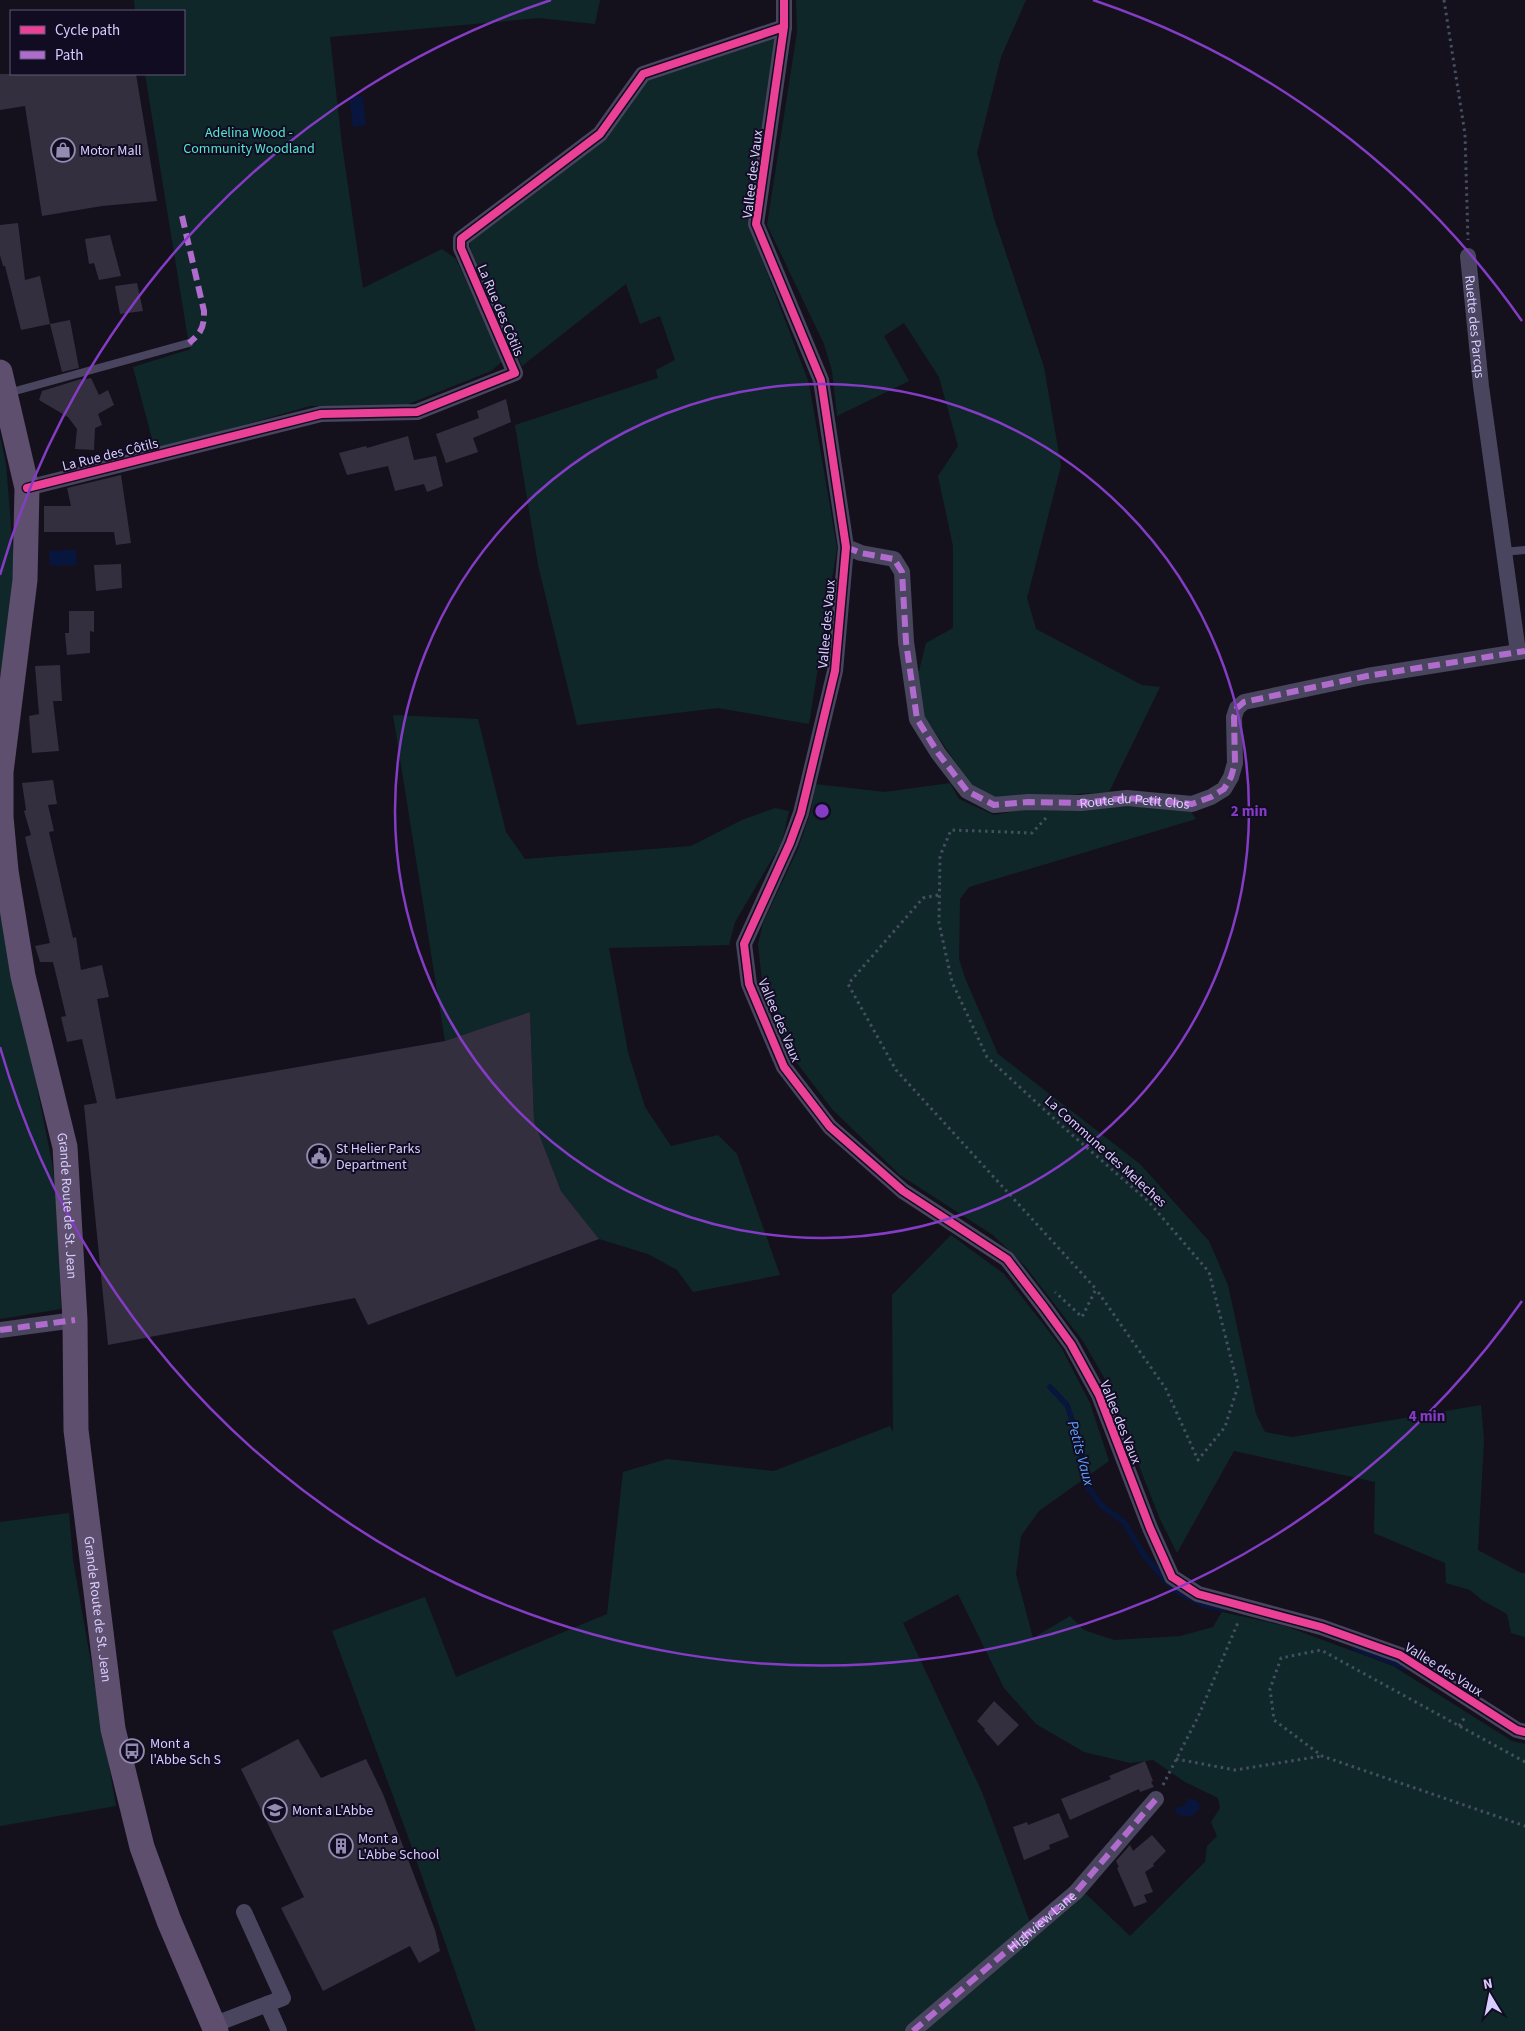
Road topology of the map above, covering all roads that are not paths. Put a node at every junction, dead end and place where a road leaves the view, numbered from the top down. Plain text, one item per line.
1 (784, 0) edge
2 (784, 27) junction
3 (1468, 256) road end
4 (189, 342) dead end
5 (3, 383) edge
6 (27, 488) junction
7 (846, 547) junction
8 (1525, 550) edge
9 (1503, 552) junction
10 (1522, 652) edge
11 (1, 772) edge
12 (75, 1320) junction
13 (0, 1330) edge
14 (1525, 1732) edge
15 (1156, 1799) road end
16 (244, 1912) dead end
17 (267, 2004) junction
18 (214, 2028) edge
19 (279, 2031) edge
20 (914, 2031) edge

1 - 2 street, Vallee des Vaux
2 - 6 street, La Rue des Côtils
2 - 7 street, Vallee des Vaux
3 - 9 street, Ruette des Parcqs
4 - 5 lane
5 - 6 main road, Grande Route de St. Jean
6 - 11 main road, Grande Route de St. Jean
7 - 10 street, Route du Petit Clos
7 - 14 street, Vallee des Vaux
8 - 9 lane
9 - 10 street, Ruette des Parcqs
11 - 12 main road, Grande Route de St. Jean
12 - 13 street
12 - 18 main road, Grande Route de St. Jean
15 - 20 street, Highview Lane
16 - 17 street
17 - 18 street
17 - 19 street

